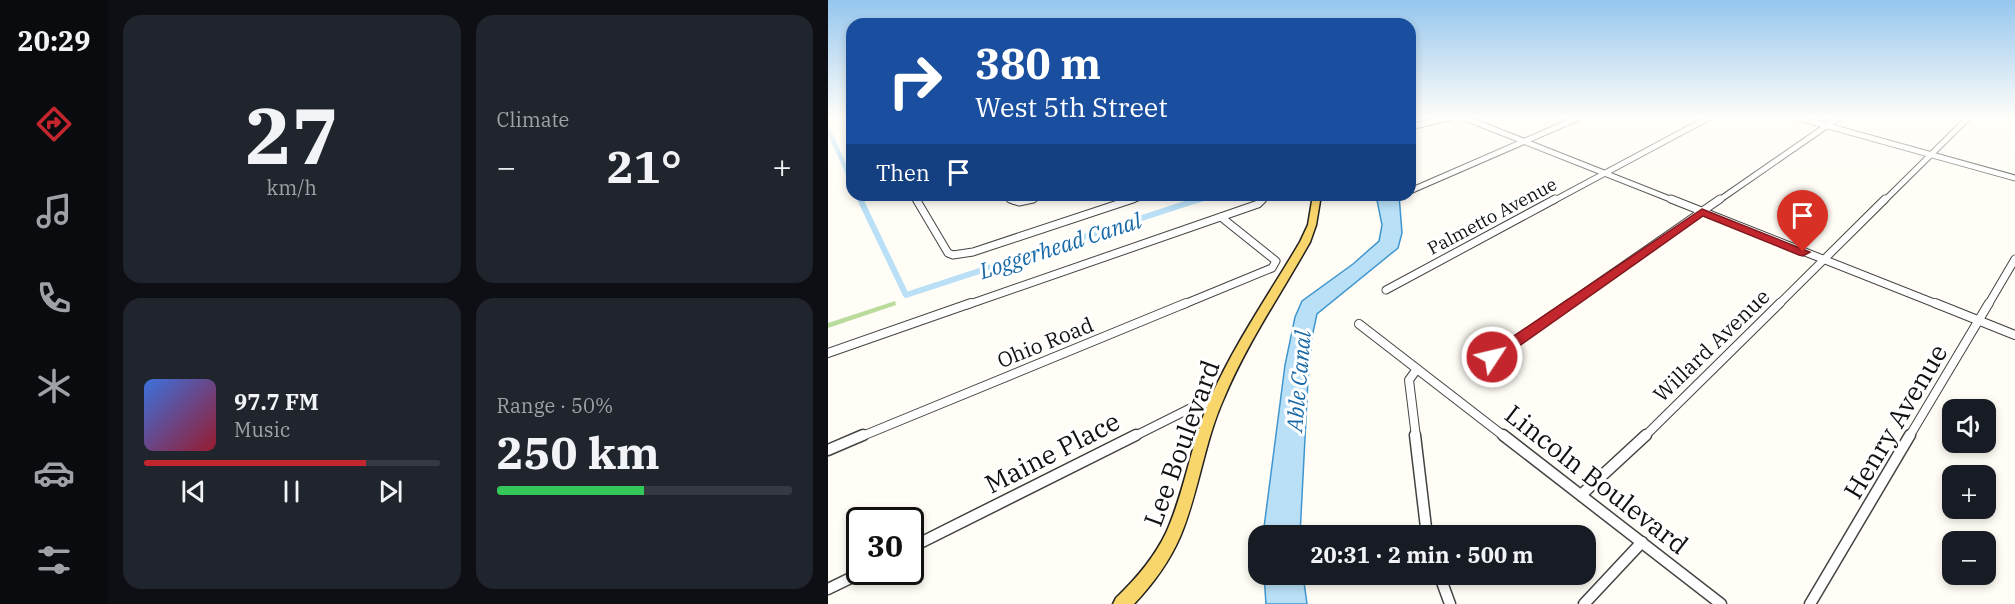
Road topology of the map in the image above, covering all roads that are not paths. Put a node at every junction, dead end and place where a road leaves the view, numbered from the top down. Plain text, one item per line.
1 (1514, 146) edge
2 (1534, 146) edge
3 (1656, 146) edge
4 (1798, 146) edge
5 (1899, 146) edge
6 (1940, 146) edge
7 (1931, 155) junction
8 (1604, 174) junction
9 (2015, 178) edge
10 (1416, 189) edge
11 (917, 201) edge
12 (1128, 201) edge
13 (1257, 201) edge
14 (1316, 201) edge
15 (1702, 212) junction
16 (1221, 217) junction
17 (2015, 259) edge
18 (1824, 260) junction
19 (1386, 290) dead end
20 (1978, 321) junction
21 (1359, 324) dead end
22 (2015, 335) edge
23 (828, 353) edge
24 (1492, 357) dead end
25 (1417, 369) junction
26 (1216, 400) junction
27 (828, 450) edge
28 (1581, 495) junction
29 (1426, 525) edge
30 (924, 541) edge
31 (1642, 542) junction
32 (846, 580) edge
33 (1443, 585) edge
34 (828, 589) edge
35 (1122, 604) edge
36 (1450, 604) edge
37 (1584, 604) edge
38 (1721, 604) edge
39 (1810, 604) edge

1 - 10 street
2 - 8 street
3 - 8 street, Palmetto Avenue
4 - 15 street
5 - 7 street
6 - 7 street, Willard Avenue
7 - 9 street
7 - 18 street, Willard Avenue
8 - 15 street
8 - 19 street, Palmetto Avenue
11 - 12 street
13 - 16 street
14 - 26 main road, Lee Boulevard
15 - 18 street
15 - 24 street
16 - 23 street
16 - 27 street, Ohio Road
17 - 20 street, Henry Avenue
18 - 20 street
18 - 28 street, Willard Avenue
20 - 22 street
20 - 39 street, Henry Avenue
21 - 25 street, Lincoln Boulevard
25 - 28 street, Lincoln Boulevard
25 - 29 street
26 - 30 street, Maine Place
26 - 35 main road, Lee Boulevard
28 - 31 street, Lincoln Boulevard
31 - 37 street
31 - 38 street, Lincoln Boulevard
32 - 34 street
33 - 36 street

